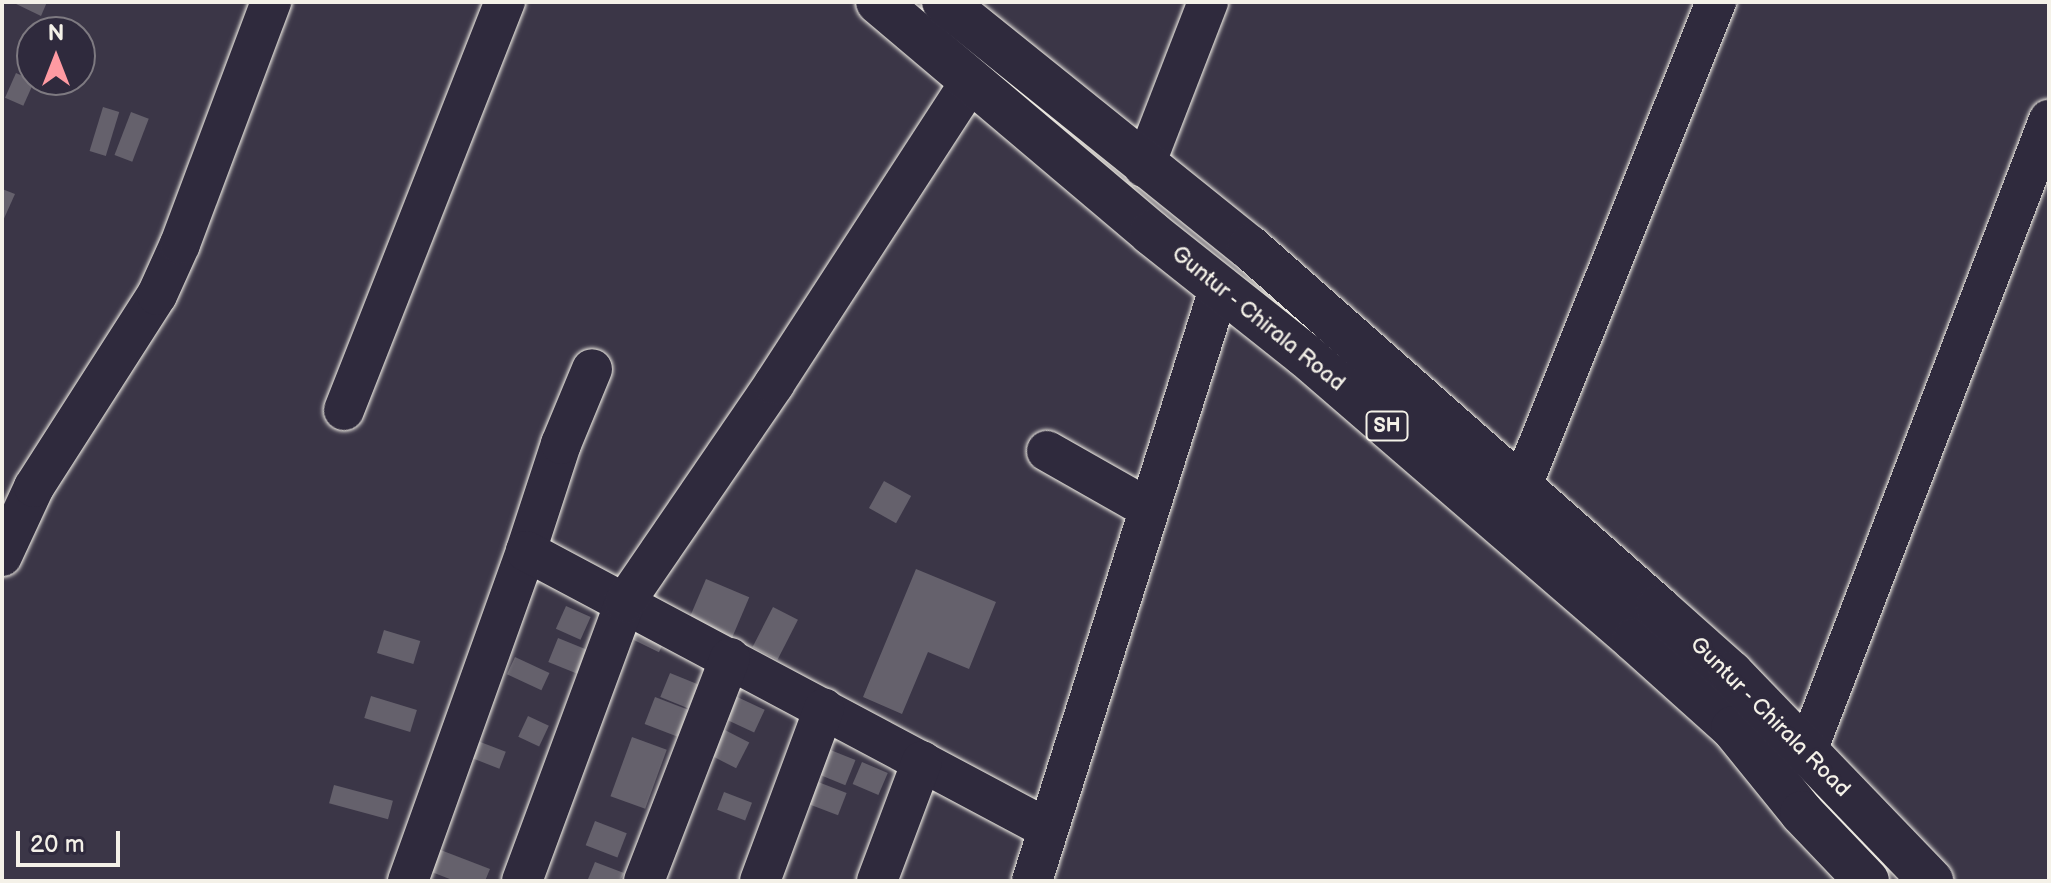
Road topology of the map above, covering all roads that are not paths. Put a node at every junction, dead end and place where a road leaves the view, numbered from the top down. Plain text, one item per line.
1 (271, 2) edge
2 (505, 2) edge
3 (878, 2) edge
4 (944, 2) edge
5 (1208, 2) edge
6 (1716, 2) edge
7 (971, 81) junction
8 (2049, 120) edge
9 (1144, 167) junction
10 (1220, 286) junction
11 (592, 369) dead end
12 (344, 410) dead end
13 (1047, 451) dead end
14 (1521, 488) junction
15 (1149, 509) junction
16 (526, 551) junction
17 (2, 556) edge
18 (625, 602) junction
19 (730, 658) junction
20 (824, 709) junction
21 (1807, 751) junction
22 (922, 761) junction
23 (1048, 829) junction
24 (408, 881) edge
25 (522, 881) edge
26 (644, 881) edge
27 (760, 881) edge
28 (877, 881) edge
29 (1032, 881) edge
30 (1867, 881) edge
31 (1931, 881) edge

1 - 17 street
2 - 12 street
3 - 7 main road, Guntur - Chirala Road / SH
4 - 9 main road, Guntur - Chirala Road / SH
5 - 9 street
6 - 14 street
7 - 10 main road, Guntur - Chirala Road / SH
7 - 18 street
8 - 21 street
9 - 14 main road, Guntur - Chirala Road / SH
10 - 15 street
10 - 30 main road, Guntur - Chirala Road / SH
11 - 16 street
13 - 15 street
14 - 21 main road, Guntur - Chirala Road / SH
15 - 23 street
16 - 18 street
16 - 24 street
18 - 19 street
18 - 25 street
19 - 20 street
19 - 26 street
20 - 22 street
20 - 27 street
21 - 31 main road, Guntur - Chirala Road / SH
22 - 23 street
22 - 28 street
23 - 29 street

